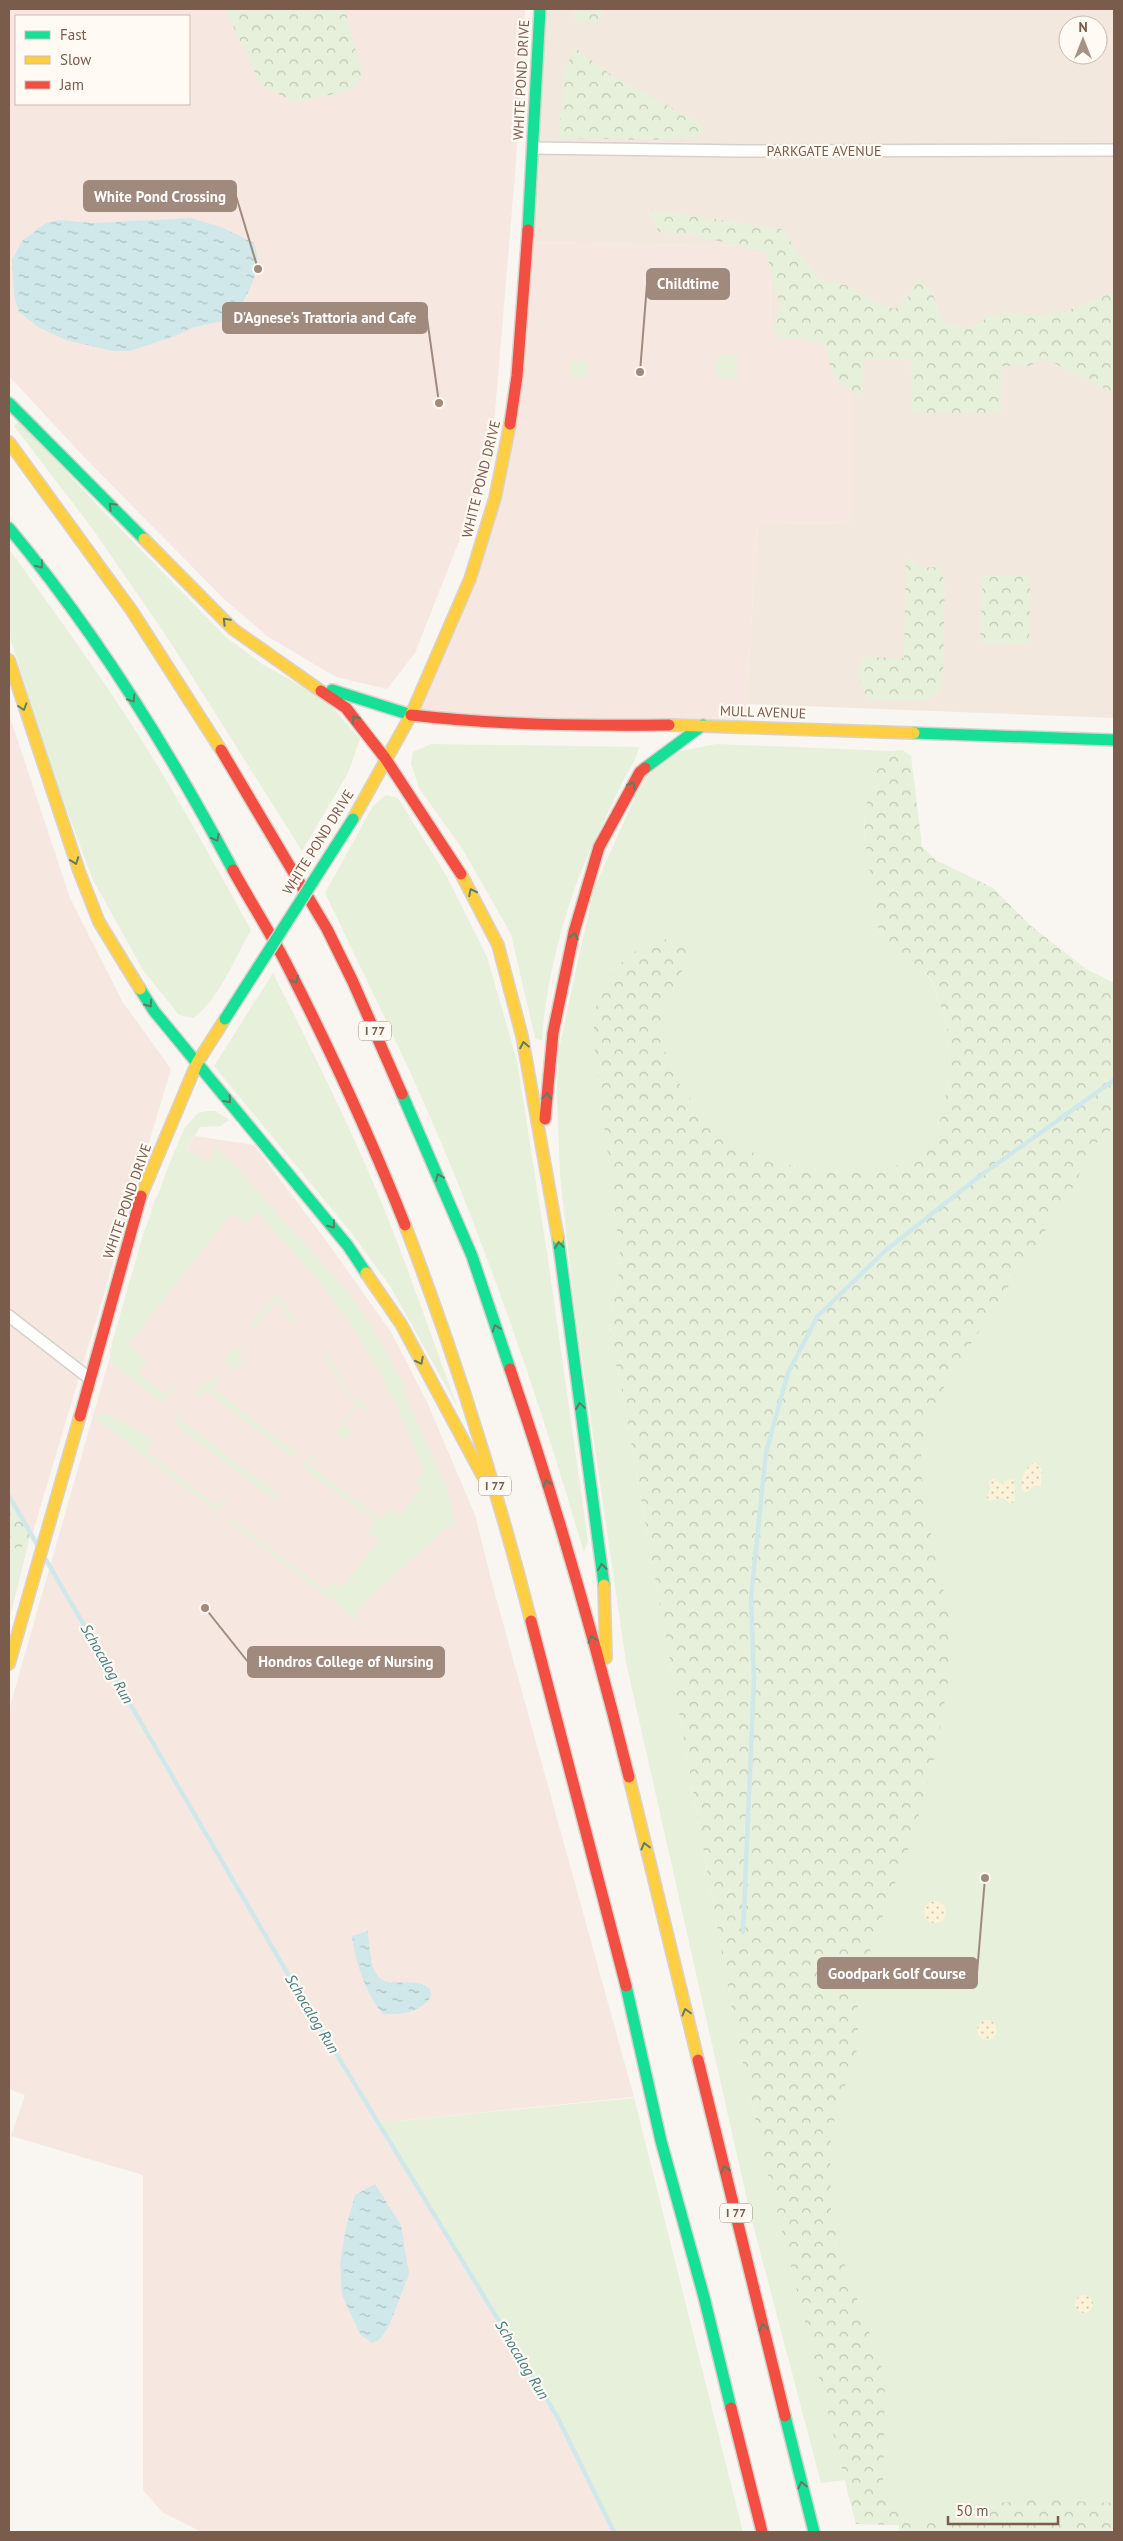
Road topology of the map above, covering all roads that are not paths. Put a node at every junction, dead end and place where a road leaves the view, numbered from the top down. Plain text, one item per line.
1 (540, 9) edge
2 (533, 148) junction
3 (1114, 150) edge
4 (9, 403) edge
5 (9, 442) edge
6 (9, 528) edge
7 (9, 660) edge
8 (306, 679) junction
9 (411, 715) junction
10 (703, 725) junction
11 (1114, 740) edge
12 (385, 758) junction
13 (197, 1063) junction
14 (542, 1144) junction
15 (9, 1316) edge
16 (89, 1378) junction
17 (502, 1508) junction
18 (9, 1664) edge
19 (606, 1685) junction
20 (762, 2532) edge
21 (814, 2532) edge

1 - 2 main road, WHITE POND DRIVE
2 - 3 street, PARKGATE AVENUE
2 - 9 main road, WHITE POND DRIVE
8 -> 4 main road
19 -> 5 main road, I 77
6 -> 17 main road, I 77
7 -> 13 main road
8 - 9 main road, MULL AVENUE
12 -> 8 main road
9 - 10 main road, MULL AVENUE
9 - 12 main road, WHITE POND DRIVE
10 - 11 main road, MULL AVENUE
14 -> 10 main road
12 - 13 main road, WHITE POND DRIVE, bridge
14 -> 12 main road
13 - 16 main road, WHITE POND DRIVE
13 -> 17 main road
19 -> 14 main road
15 - 16 street
16 - 18 main road, WHITE POND DRIVE
17 - 20 main road, I 77
21 -> 19 main road, I 77

